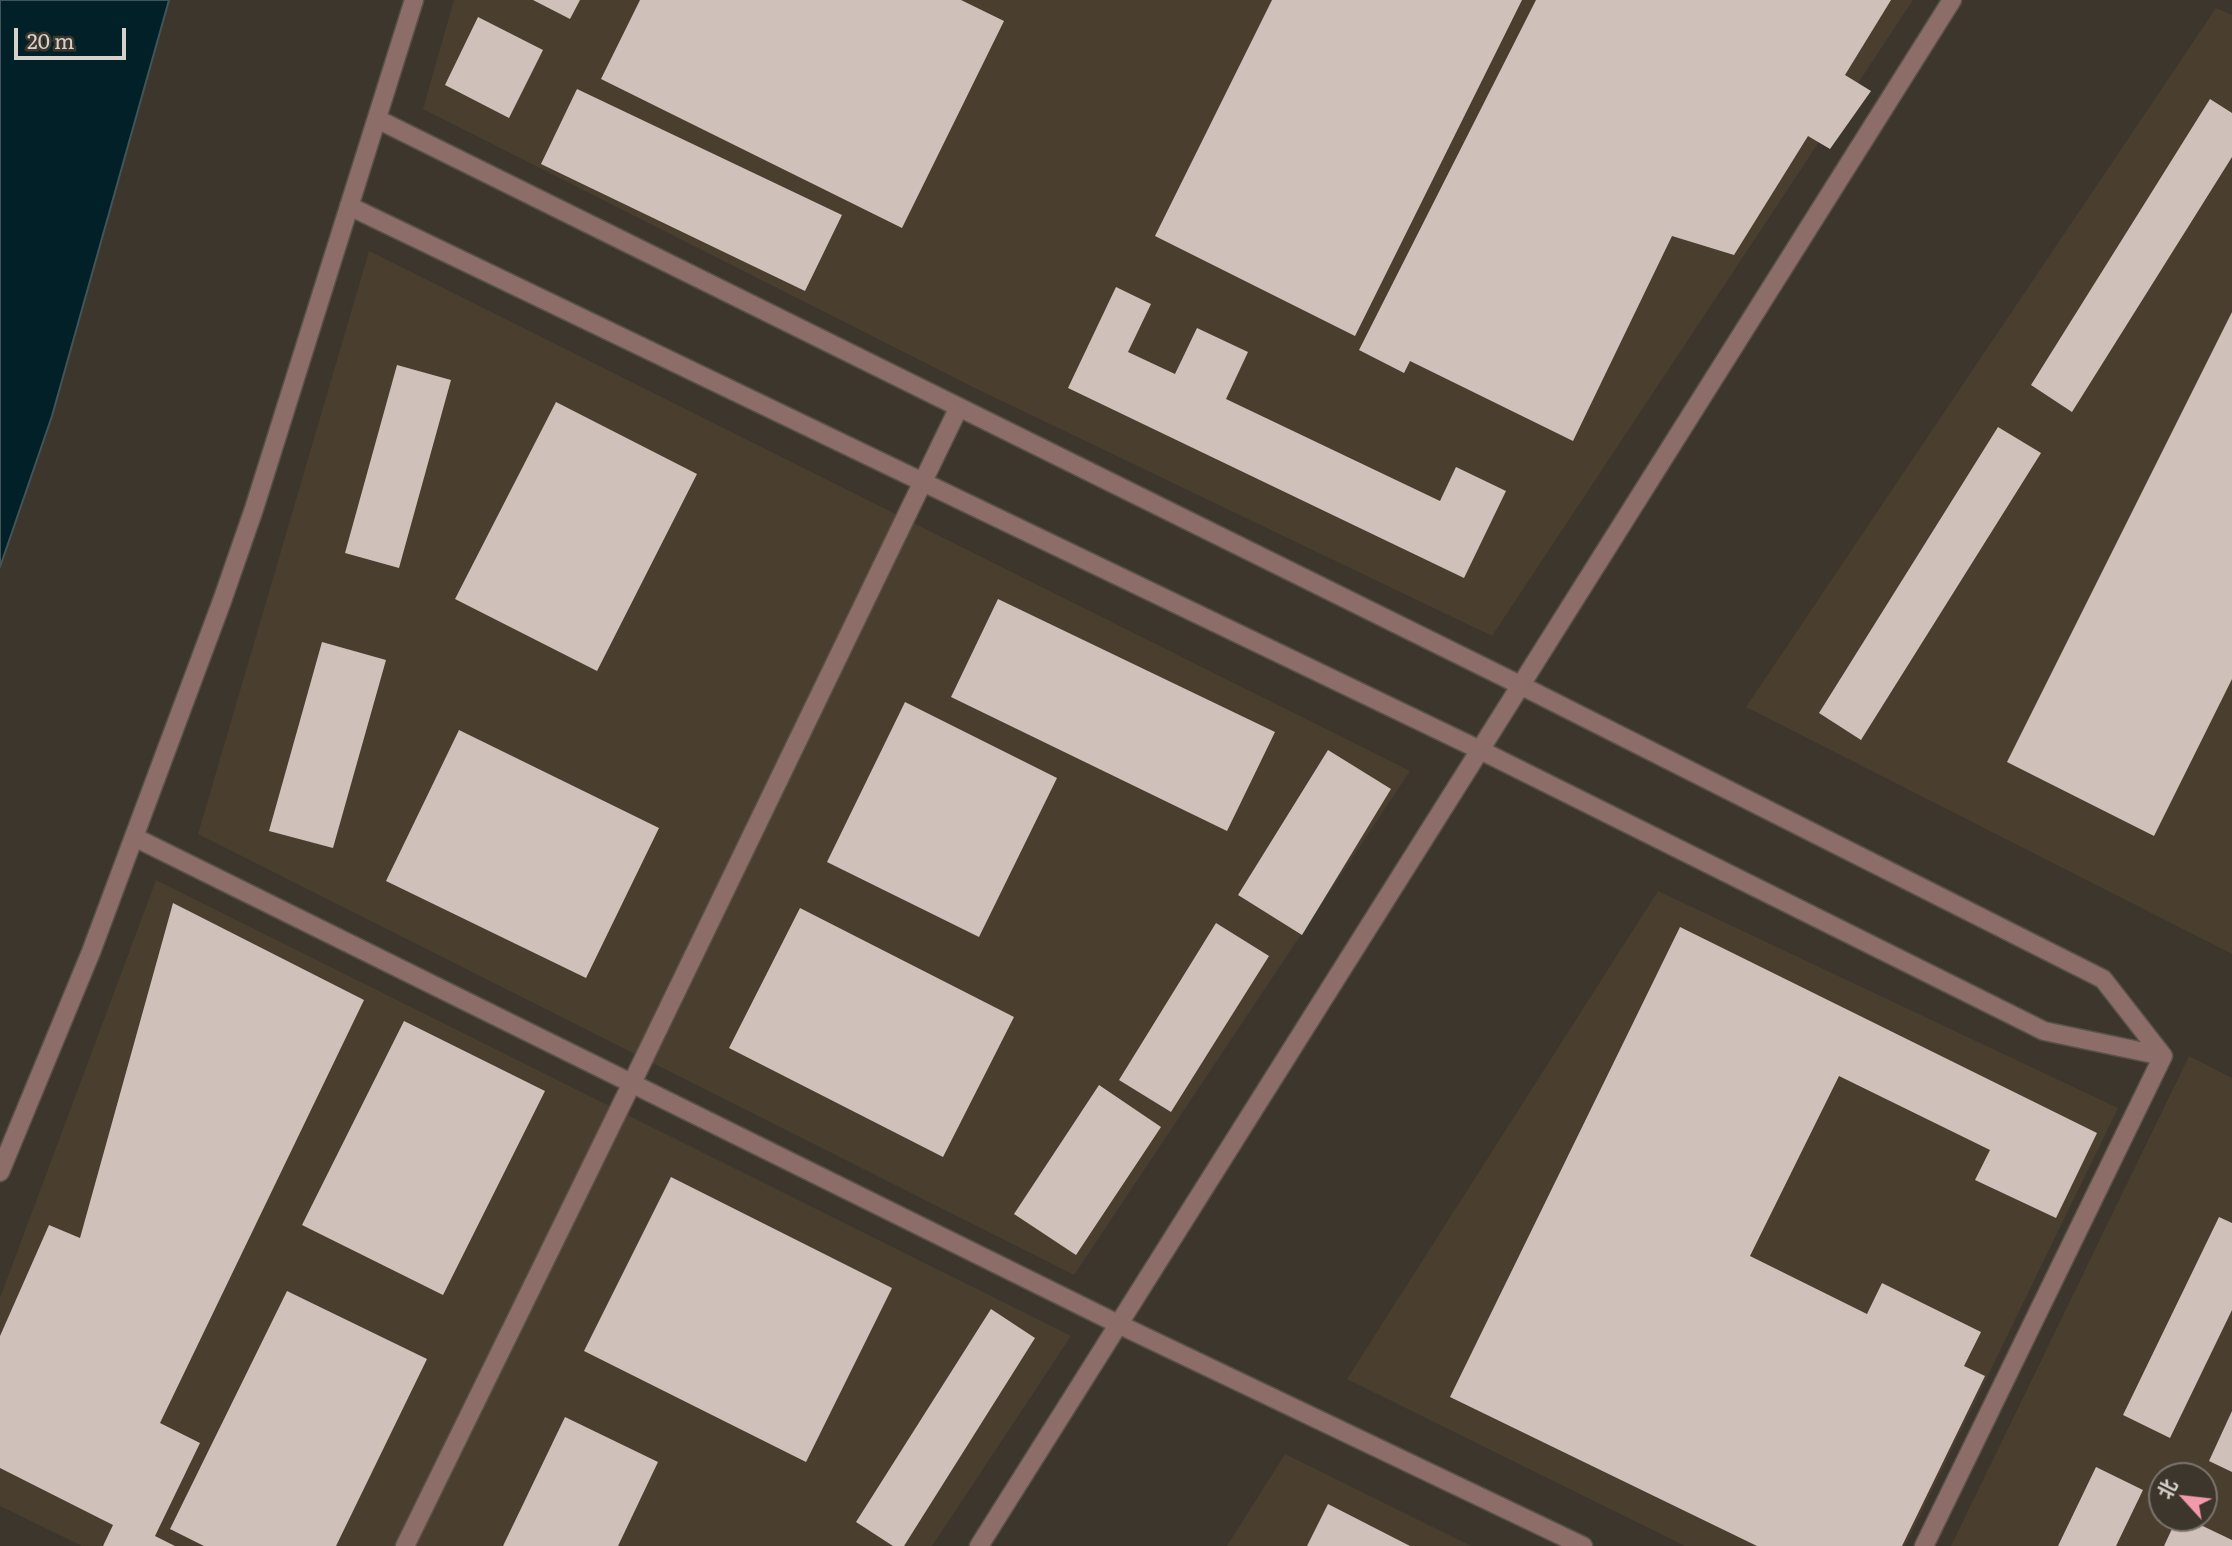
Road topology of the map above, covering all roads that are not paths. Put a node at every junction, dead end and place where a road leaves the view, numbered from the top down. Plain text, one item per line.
1 (414, 0) edge
2 (1952, 0) edge
3 (377, 119) junction
4 (349, 206) junction
5 (960, 407) junction
6 (923, 482) junction
7 (1520, 685) junction
8 (1480, 750) junction
9 (134, 837) junction
10 (2163, 1056) junction
11 (632, 1083) junction
12 (0, 1172) edge
13 (1118, 1324) junction
14 (404, 1546) edge
15 (979, 1546) edge
16 (1583, 1546) edge
17 (1924, 1546) edge

1 - 3 street
2 - 7 street
3 - 4 street
3 - 5 street
4 - 6 street
4 - 9 street
5 - 6 street
5 - 7 street
6 - 8 street
6 - 11 street
7 - 8 street
7 - 10 street
8 - 10 street
8 - 13 street
9 - 11 street
9 - 12 street
10 - 17 street
11 - 13 street
11 - 14 street
13 - 15 street
13 - 16 street

